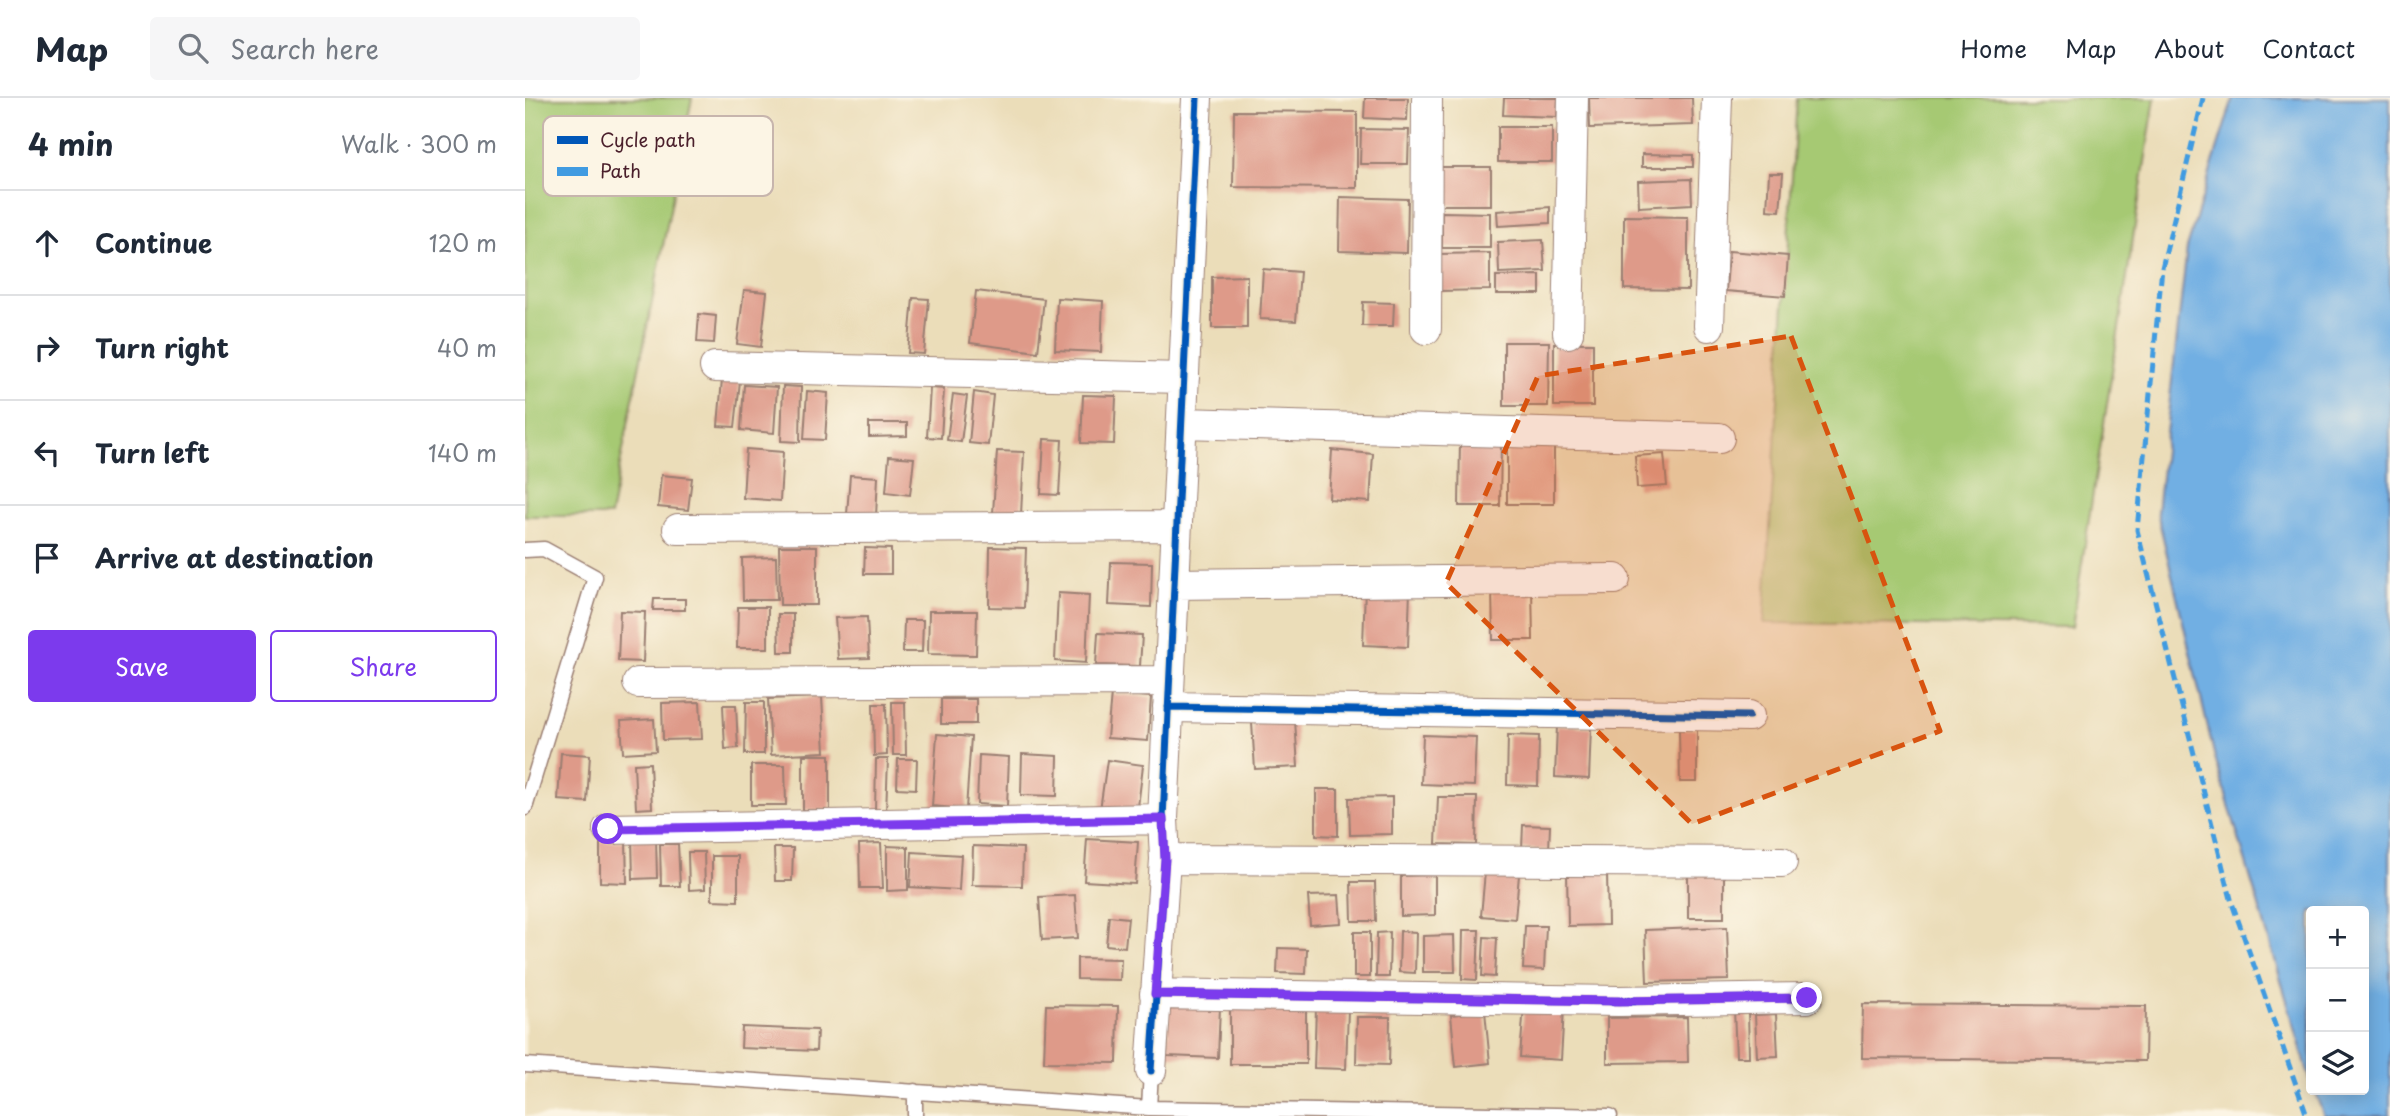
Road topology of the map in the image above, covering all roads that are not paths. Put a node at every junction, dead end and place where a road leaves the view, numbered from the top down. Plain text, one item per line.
1 (1198, 98) edge
2 (1427, 98) edge
3 (1573, 98) edge
4 (1717, 98) edge
5 (1709, 326) dead end
6 (1426, 329) dead end
7 (1568, 333) dead end
8 (715, 367) dead end
9 (1184, 378) junction
10 (1182, 423) junction
11 (1719, 438) dead end
12 (1177, 526) junction
13 (678, 529) dead end
14 (525, 550) edge
15 (1615, 579) dead end
16 (1173, 584) junction
17 (638, 683) dead end
18 (1169, 694) junction
19 (1749, 716) dead end
20 (525, 808) edge
21 (1163, 819) junction
22 (608, 829) dead end
23 (1165, 859) junction
24 (1783, 862) dead end
25 (1155, 994) junction
26 (1807, 998) dead end
27 (525, 1065) edge
28 (1151, 1071) joint
29 (915, 1091) junction
30 (1149, 1108) junction
31 (915, 1116) edge
32 (1610, 1116) edge

1 - 9 street
2 - 6 street
3 - 7 street
4 - 5 street
8 - 9 street
9 - 10 street
10 - 11 street
10 - 12 street
12 - 13 street
12 - 16 street
14 - 20 lane
15 - 16 street
16 - 18 street
17 - 18 street
18 - 19 street
18 - 21 street
21 - 22 street
21 - 23 street
23 - 24 street
23 - 25 street
25 - 26 street
25 - 28 street
27 - 29 lane
28 - 30 lane
29 - 30 lane
29 - 31 lane
30 - 32 lane

